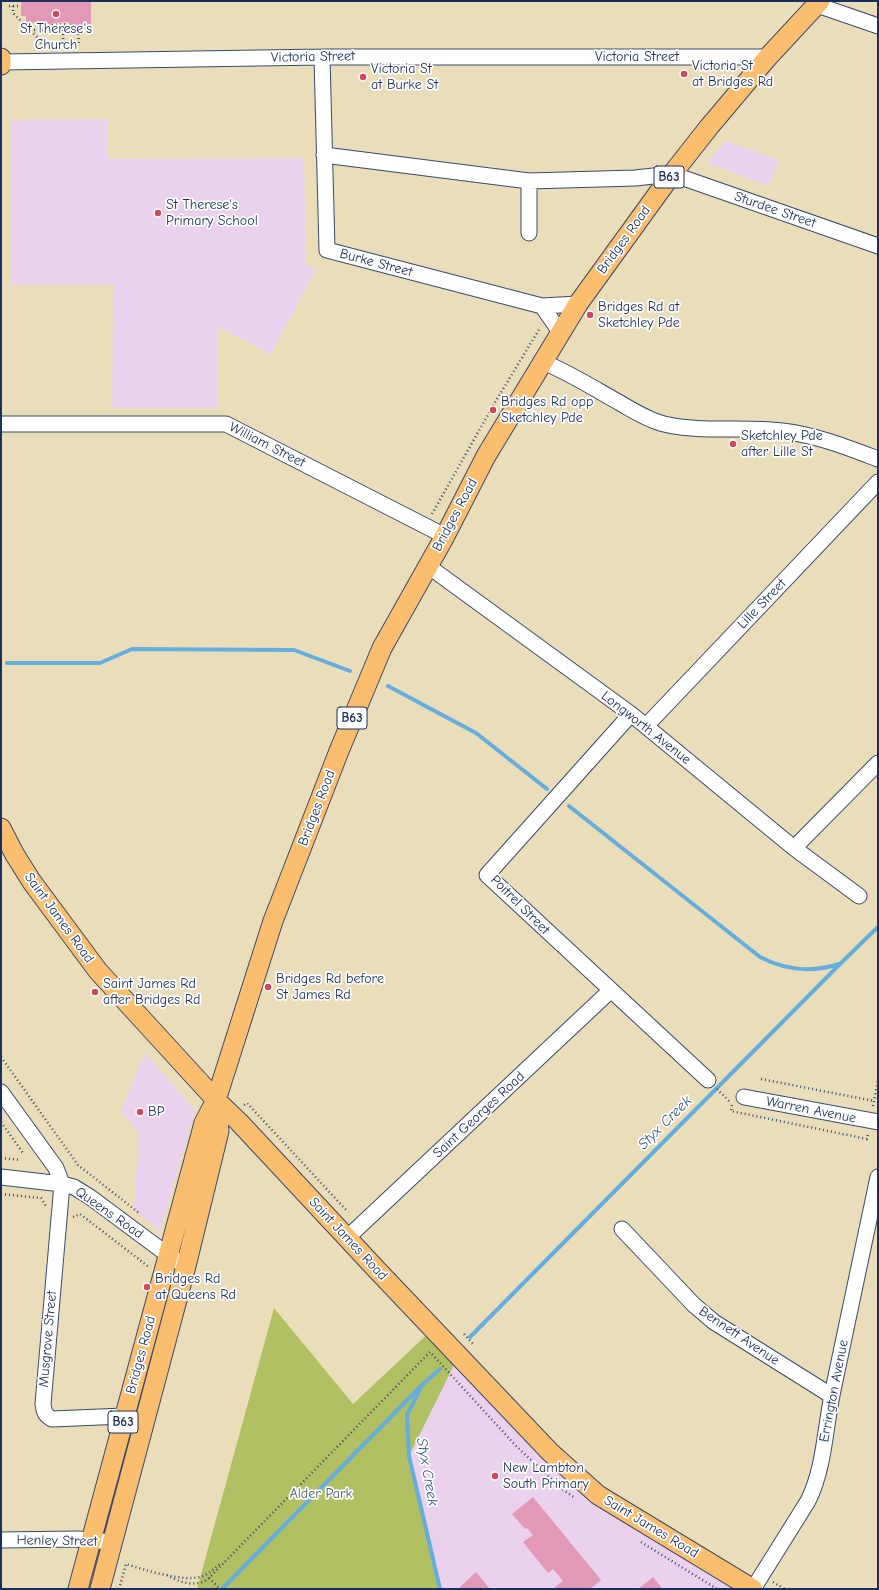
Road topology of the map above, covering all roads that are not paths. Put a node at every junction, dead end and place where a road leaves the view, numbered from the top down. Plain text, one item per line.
1 (813, 4) edge
2 (878, 26) edge
3 (322, 57) junction
4 (768, 57) junction
5 (1, 61) edge
6 (324, 155) junction
7 (672, 174) junction
8 (529, 180) junction
9 (529, 233) dead end
10 (878, 246) edge
11 (578, 304) junction
12 (542, 306) junction
13 (560, 332) junction
14 (543, 362) junction
15 (1, 424) edge
16 (878, 458) edge
17 (878, 482) edge
18 (445, 536) junction
19 (428, 566) junction
20 (631, 714) junction
21 (646, 726) junction
22 (878, 763) edge
23 (1, 828) edge
24 (794, 848) junction
25 (859, 896) dead end
26 (610, 991) junction
27 (708, 1080) road end
28 (1, 1092) edge
29 (216, 1100) junction
30 (738, 1100) road end
31 (878, 1122) edge
32 (1, 1177) edge
33 (878, 1178) edge
34 (62, 1184) junction
35 (622, 1229) dead end
36 (347, 1238) junction
37 (168, 1255) junction
38 (186, 1266) junction
39 (832, 1396) junction
40 (124, 1416) junction
41 (1, 1540) edge
42 (91, 1540) junction
43 (112, 1542) junction
44 (78, 1589) edge
45 (100, 1589) edge
46 (753, 1589) edge

1 - 2 street
1 - 4 main road, Bridges Road / B63
3 - 4 street, Victoria Street
3 - 5 street, Victoria Street
3 - 6 street, Burke Street
4 - 7 main road, Bridges Road / B63
6 - 8 street
6 - 12 street, Burke Street
7 - 8 street
7 - 10 street, Sturdee Street
7 - 11 main road, Bridges Road / B63
8 - 9 street
11 - 12 street, Burke Street
11 - 13 main road, Bridges Road / B63
12 - 13 street
13 - 14 main road, Bridges Road / B63
14 - 16 street
14 - 18 main road, Bridges Road / B63
15 - 18 street, William Street
17 - 21 street, Lille Street
18 - 19 main road, Bridges Road / B63
19 - 20 street, Longworth Avenue
19 - 29 main road, Bridges Road / B63
20 - 21 street, Longworth Avenue
20 - 26 street, Poitrel Street
21 - 24 street, Longworth Avenue
22 - 24 street
23 - 29 main road, Saint James Road
24 - 25 street, Longworth Avenue
26 - 27 street, Poitrel Street
26 - 36 street, Saint Georges Road
28 - 34 street
29 - 36 main road, Saint James Road
29 - 37 main road, Bridges Road / B63
29 - 38 main road, Bridges Road / B63
30 - 31 street, Warren Avenue
32 - 34 street, Queens Road
33 - 39 street, Errington Avenue
34 - 37 street, Queens Road
34 - 40 street, Musgrove Street
35 - 39 street, Bennett Avenue
36 - 46 main road, Saint James Road
37 - 38 street, Queens Road
37 - 40 main road, Bridges Road / B63
38 - 43 main road, Bridges Road / B63
39 - 46 street, Errington Avenue
40 - 42 main road, Bridges Road / B63
41 - 42 street, Henley Street
42 - 43 street, Henley Street
42 - 44 main road, Bridges Road / B63
43 - 45 main road, Bridges Road / B63

